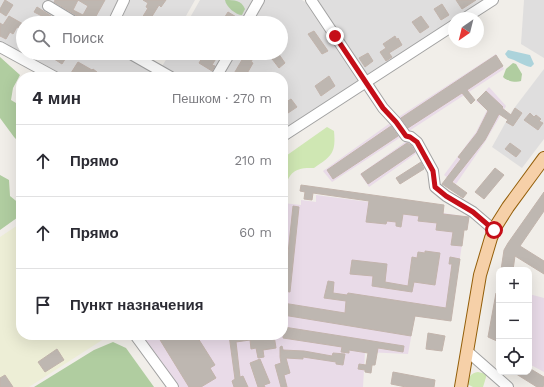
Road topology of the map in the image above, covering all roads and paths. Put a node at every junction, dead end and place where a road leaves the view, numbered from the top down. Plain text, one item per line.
1 (124, 0) edge
2 (259, 0) edge
3 (311, 0) edge
4 (493, 0) edge
5 (48, 6) dead end
6 (474, 12) edge
7 (64, 16) edge
8 (116, 16) edge
9 (250, 16) edge
10 (448, 29) edge
11 (0, 47) edge
12 (16, 56) edge
13 (24, 60) edge
14 (141, 60) edge
15 (226, 60) edge
16 (46, 72) edge
17 (162, 72) edge
18 (219, 72) edge
19 (365, 82) junction
20 (288, 133) edge
21 (544, 158) edge
22 (494, 230) junction
23 (139, 340) edge
24 (467, 351) junction
25 (173, 387) edge
26 (461, 387) edge
27 (508, 387) edge

1 - 8 street
2 - 9 street
3 - 19 street
4 - 6 street
5 - 7 street
10 - 19 street
11 - 12 street
13 - 16 street
14 - 17 street
15 - 18 street
19 - 20 street
19 - 22 street
21 - 22 main road
22 - 24 main road
23 - 25 street
24 - 26 main road
24 - 27 street

